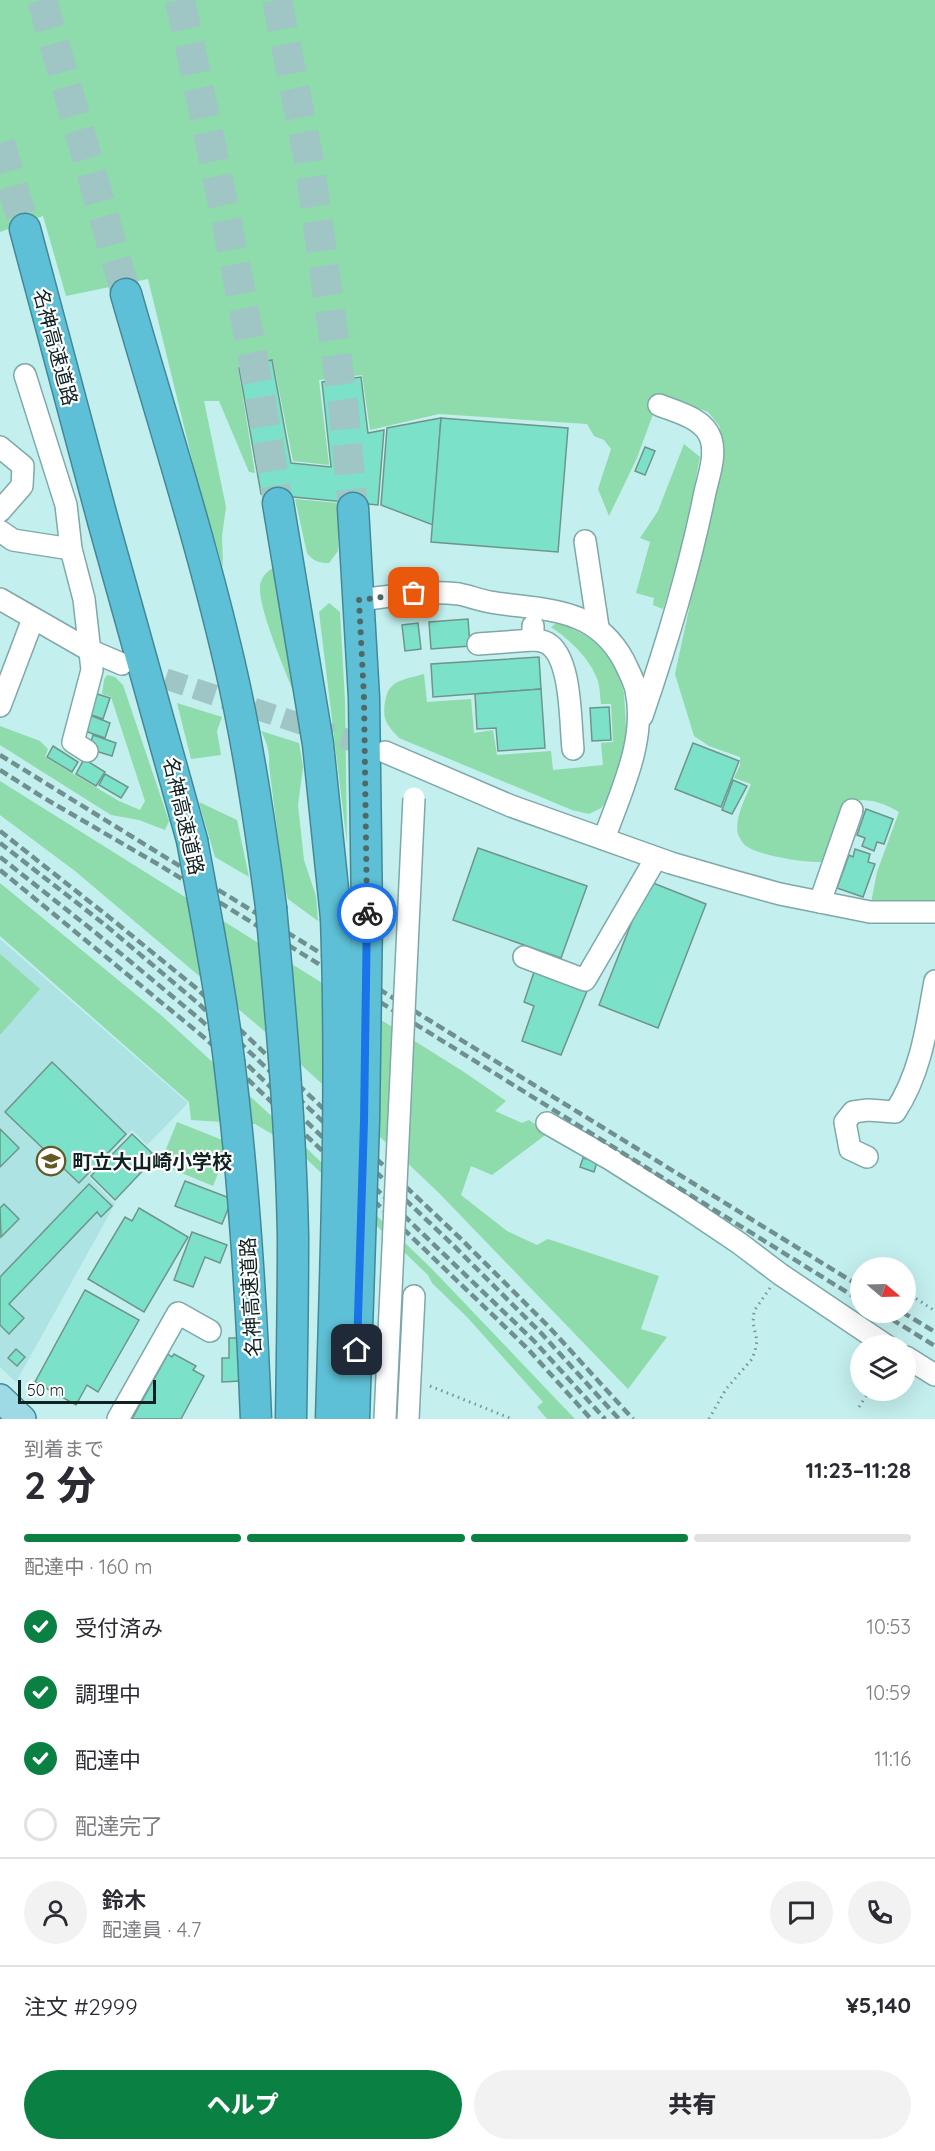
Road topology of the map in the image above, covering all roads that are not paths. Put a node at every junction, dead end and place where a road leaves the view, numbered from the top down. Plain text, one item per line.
1 (25, 229) tunnel mouth
2 (126, 294) tunnel mouth
3 (25, 375) dead end
4 (659, 405) dead end
5 (0, 447) edge
6 (278, 503) tunnel mouth
7 (353, 507) tunnel mouth
8 (0, 511) edge
9 (0, 531) edge
10 (585, 541) dead end
11 (71, 549) junction
12 (0, 599) edge
13 (359, 600) junction
14 (533, 608) junction
15 (33, 619) junction
16 (598, 627) junction
17 (533, 640) junction
18 (478, 644) dead end
19 (89, 650) junction
20 (122, 664) tunnel mouth
21 (0, 706) edge
22 (638, 728) junction
23 (573, 749) dead end
24 (87, 751) dead end
25 (386, 752) tunnel mouth
26 (415, 766) junction
27 (852, 810) dead end
28 (604, 839) junction
29 (656, 858) junction
30 (820, 902) junction
31 (935, 912) edge
32 (524, 957) dead end
33 (935, 981) edge
34 (931, 1026) edge
35 (547, 1123) dead end
36 (867, 1157) dead end
37 (414, 1296) dead end
38 (210, 1331) dead end
39 (871, 1335) edge
40 (916, 1363) edge
41 (935, 1375) edge
42 (0, 1398) edge
43 (22, 1419) edge
44 (118, 1419) edge
45 (256, 1419) edge
46 (291, 1419) edge
47 (331, 1419) edge
48 (354, 1419) edge
49 (384, 1419) edge
50 (408, 1419) edge

1 - 45 highway, 名神高速道路, bridge
2 - 46 highway, 名神高速道路, bridge
3 - 11 street
4 - 22 street
5 - 8 street
6 - 47 highway, bridge
7 - 13 highway
9 - 11 street
10 - 16 street
11 - 19 street
12 - 15 street
13 - 14 street
13 - 48 highway, bridge
14 - 16 street
14 - 17 street
15 - 19 street
15 - 21 street
16 - 22 street
17 - 18 street
17 - 23 street
19 - 20 street
19 - 24 street
22 - 28 street
25 - 26 street
26 - 28 street
26 - 49 street, bridge
27 - 30 street
28 - 29 street
29 - 30 street
29 - 32 street
30 - 31 street
33 - 34 street
34 - 36 street
35 - 39 street
37 - 50 street
38 - 44 street
40 - 41 street
42 - 43 main road

